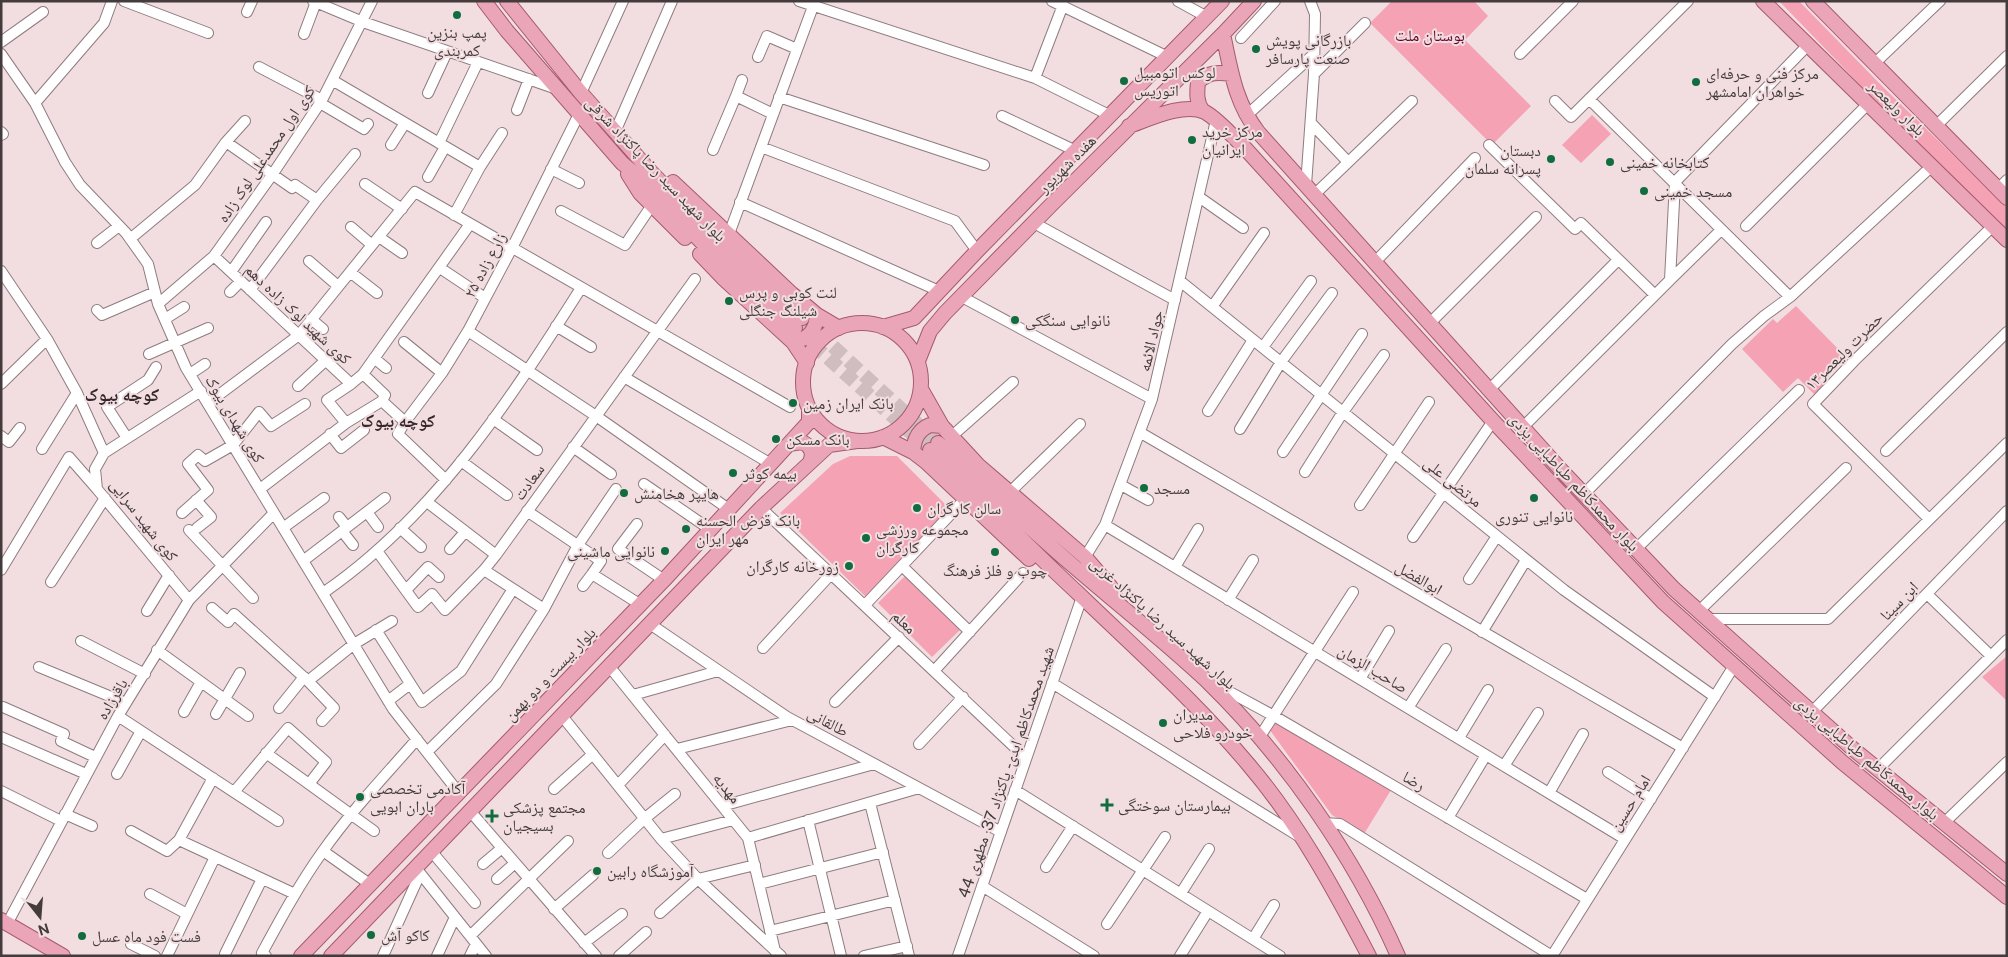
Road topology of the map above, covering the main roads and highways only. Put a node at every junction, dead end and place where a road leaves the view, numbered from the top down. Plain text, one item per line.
1 (484, 1) edge
2 (507, 1) edge
3 (1222, 1) edge
4 (1254, 1) edge
5 (1763, 1) edge
6 (1813, 1) edge
7 (1223, 34) junction
8 (1231, 74) junction
9 (1203, 112) junction
10 (1129, 126) junction
11 (634, 151) junction
12 (620, 161) junction
13 (2004, 189) edge
14 (2007, 240) edge
15 (816, 315) junction
16 (914, 318) junction
17 (883, 327) junction
18 (839, 328) junction
19 (797, 330) junction
20 (930, 331) junction
21 (918, 361) junction
22 (807, 363) junction
23 (921, 389) junction
24 (809, 408) junction
25 (947, 431) junction
26 (883, 437) junction
27 (857, 441) junction
28 (789, 444) junction
29 (913, 452) junction
30 (810, 462) junction
31 (1562, 471) junction
32 (1550, 482) junction
33 (1082, 597) junction
34 (1120, 604) junction
35 (564, 684) junction
36 (579, 698) junction
37 (387, 868) junction
38 (2007, 874) edge
39 (402, 882) junction
40 (2007, 897) edge
41 (4, 922) edge
42 (63, 956) edge
43 (301, 956) edge
44 (331, 956) edge
45 (1369, 956) edge
46 (1398, 956) edge

1 - 12 main road, بلوار شهید سید رضا پاکنژاد شرقی
2 - 11 main road, بلوار شهید سید رضا پاکنژاد شرقی
3 - 16 main road, هفده شهریور
4 - 7 main road, هفده شهریور
5 - 14 main road, بلوار ولیعصر
6 - 13 main road, بلوار ولیعصر
7 - 8 main road, بلوار محمدکاظم طباطبایی یزدی
7 - 10 main road, هفده شهریور
8 - 9 main road
8 - 31 main road, بلوار محمدکاظم طباطبایی یزدی
9 - 10 main road, بلوار محمدکاظم طباطبایی یزدی
9 - 32 main road, بلوار محمدکاظم طباطبایی یزدی
10 - 20 main road, هفده شهریور
11 - 15 main road
11 - 19 main road, بلوار شهید سید رضا پاکنژاد شرقی
12 - 19 main road, بلوار شهید سید رضا پاکنژاد شرقی
12 - 19 main road
15 - 18 main road
15 - 19 main road
16 - 17 main road
16 - 20 main road
17 - 18 main road
17 - 21 main road
18 - 22 main road
19 - 22 main road
20 - 21 main road, هفده شهریور
21 - 23 main road
22 - 24 main road
23 - 25 main road
23 - 26 main road
24 - 27 main road
24 - 28 main road, بلوار بیست و دو بهمن
25 - 29 main road
25 - 34 main road
26 - 27 main road
26 - 29 main road
27 - 30 main road
28 - 30 main road
28 - 35 main road, بلوار بیست و دو بهمن
29 - 33 main road
30 - 36 main road
31 - 32 main road
31 - 38 main road, بلوار محمدکاظم طباطبایی یزدی
32 - 40 main road, بلوار محمدکاظم طباطبایی یزدی
33 - 34 main road, بلوار شهید سید رضا پاکنژاد غربی
33 - 45 main road
34 - 46 main road, بلوار شهید سید رضا پاکنژاد غربی
35 - 36 main road
35 - 37 main road, بلوار بیست و دو بهمن
36 - 39 main road
37 - 39 main road
37 - 43 main road, بلوار بیست و دو بهمن
39 - 44 main road
41 - 42 main road

